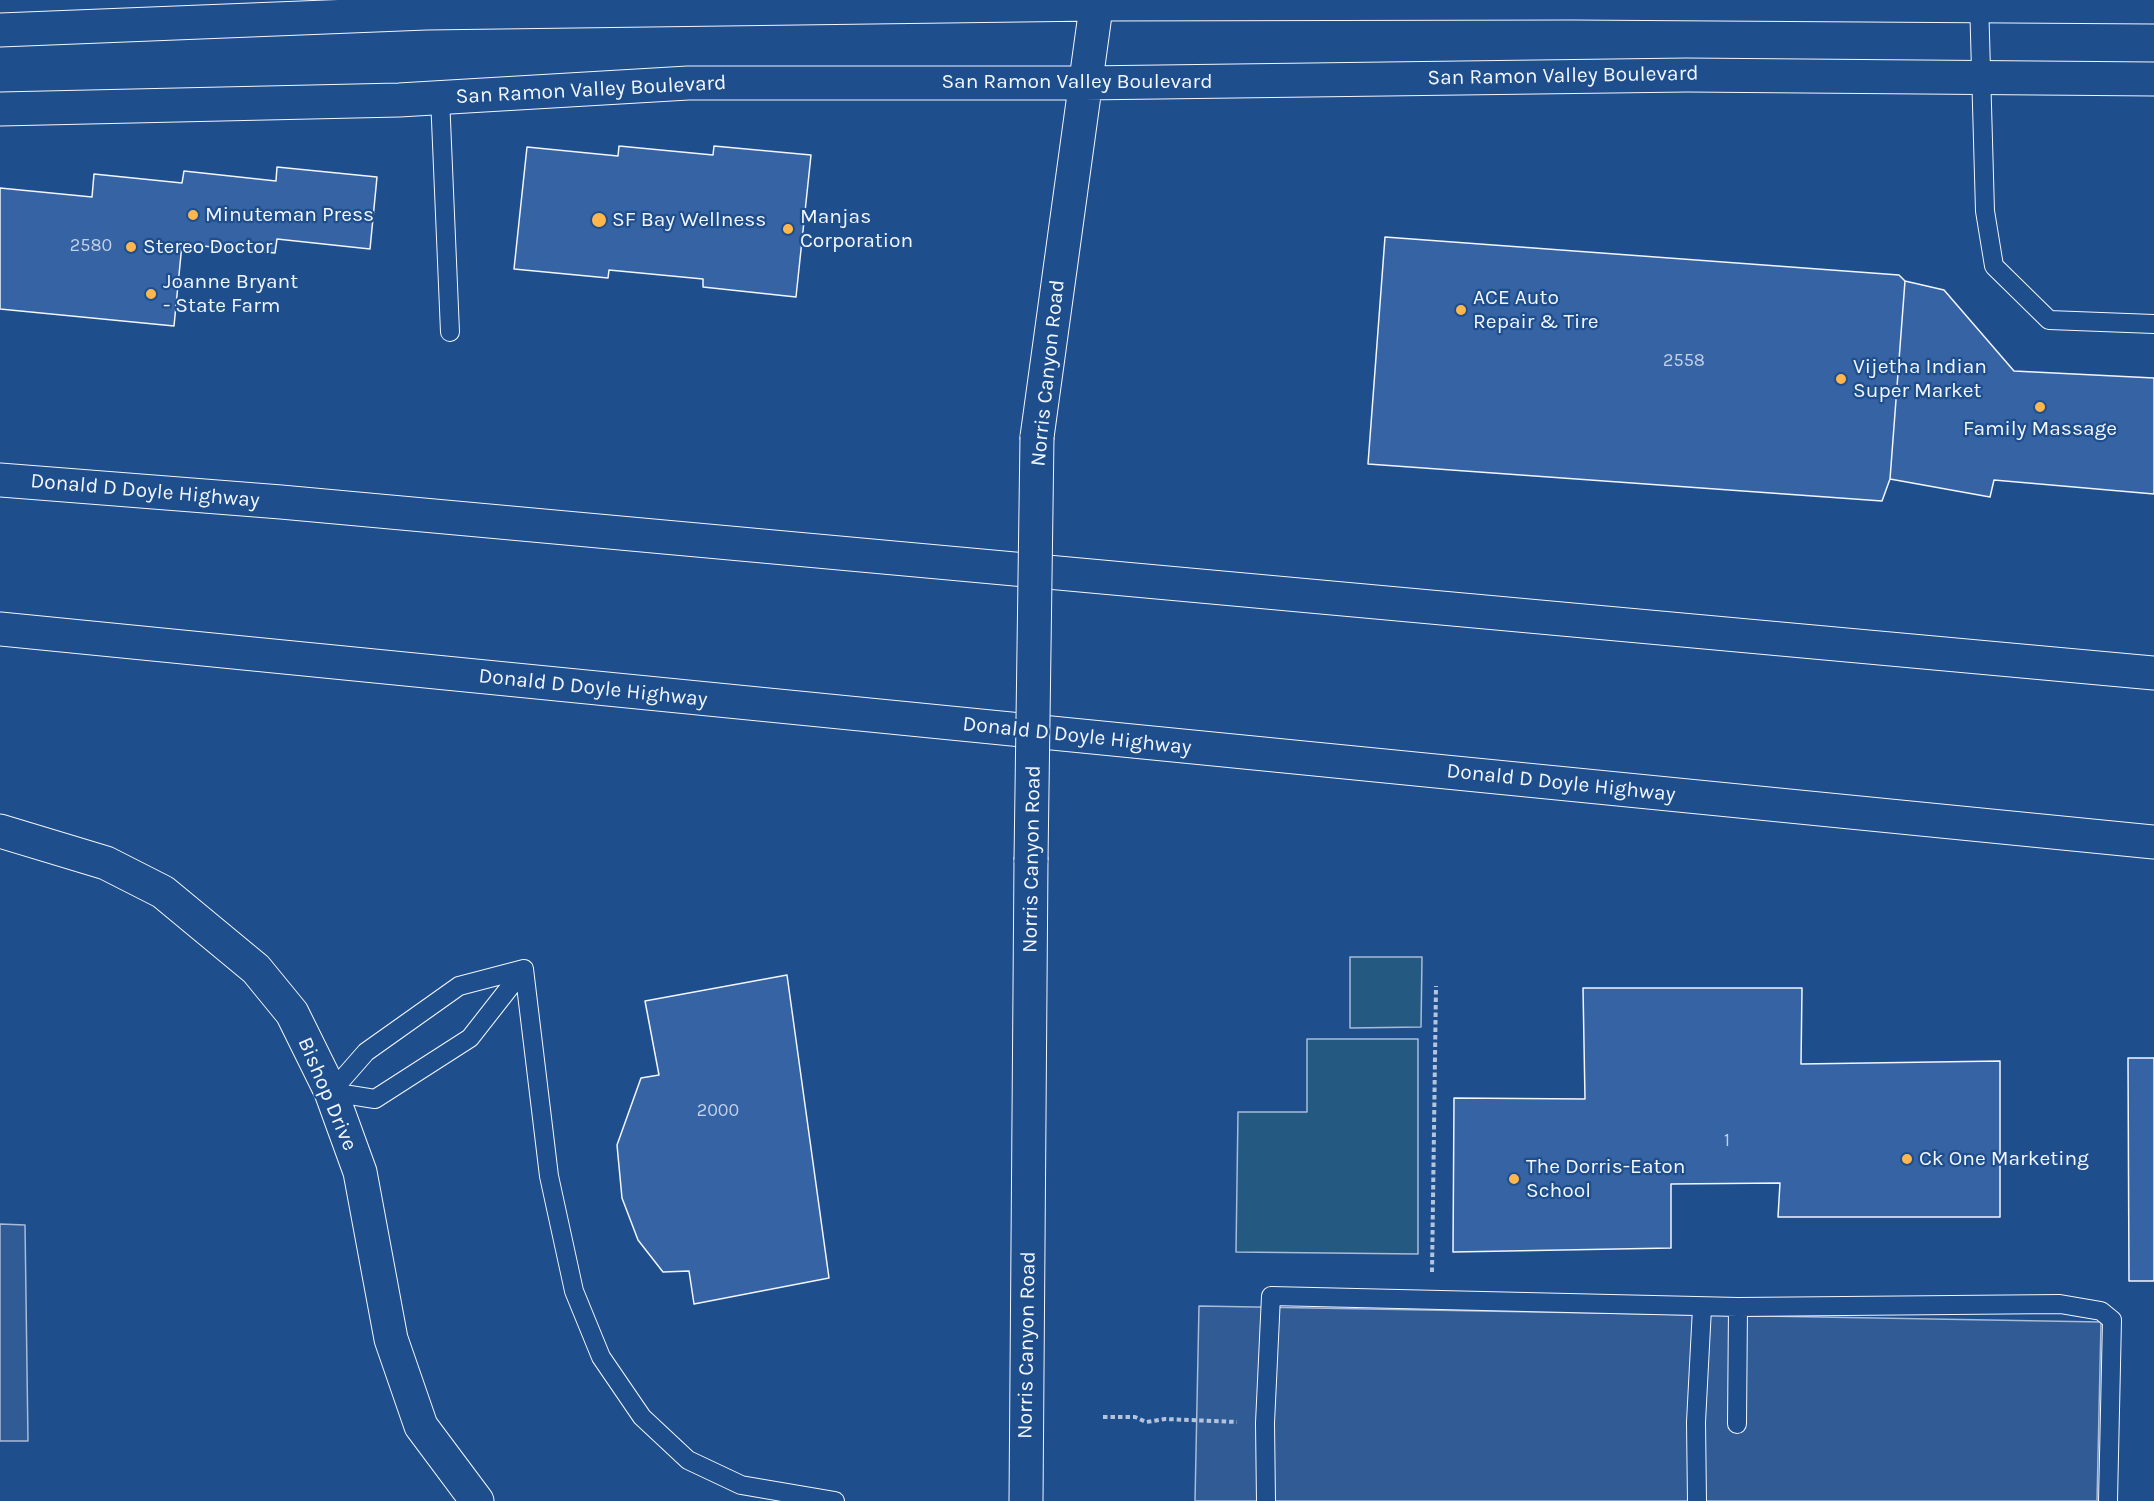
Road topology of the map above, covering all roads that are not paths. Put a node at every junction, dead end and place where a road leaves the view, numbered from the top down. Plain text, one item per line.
1 (1095, 1) edge
2 (1979, 2) edge
3 (2154, 7) edge
4 (0, 30) edge
5 (1981, 77) junction
6 (2154, 79) edge
7 (1084, 83) junction
8 (440, 97) junction
9 (0, 109) edge
10 (2154, 324) edge
11 (450, 332) dead end
12 (0, 480) edge
13 (0, 629) edge
14 (2154, 673) edge
15 (0, 831) edge
16 (2154, 842) edge
17 (524, 969) junction
18 (331, 1092) junction
19 (1738, 1307) junction
20 (1702, 1308) junction
21 (1737, 1424) dead end
22 (477, 1501) edge
23 (836, 1501) edge
24 (1026, 1501) edge
25 (1266, 1501) edge
26 (1697, 1501) edge
27 (2108, 1501) edge

1 - 2 main road
1 - 4 main road
1 - 7 main road, Norris Canyon Road
2 - 3 main road
2 - 5 lane
5 - 6 main road, San Ramon Valley Boulevard
5 - 7 main road, San Ramon Valley Boulevard
5 - 10 lane
7 - 8 main road, San Ramon Valley Boulevard
7 - 24 main road, Norris Canyon Road, bridge
8 - 9 main road, San Ramon Valley Boulevard
8 - 11 lane
12 - 14 main road, Donald D Doyle Highway
13 - 16 main road, Donald D Doyle Highway
15 - 18 main road, Bishop Drive
17 - 18 lane
17 - 18 lane
17 - 23 lane
18 - 22 main road, Bishop Drive
19 - 20 lane
19 - 21 lane
19 - 27 lane
20 - 25 lane
20 - 26 lane

